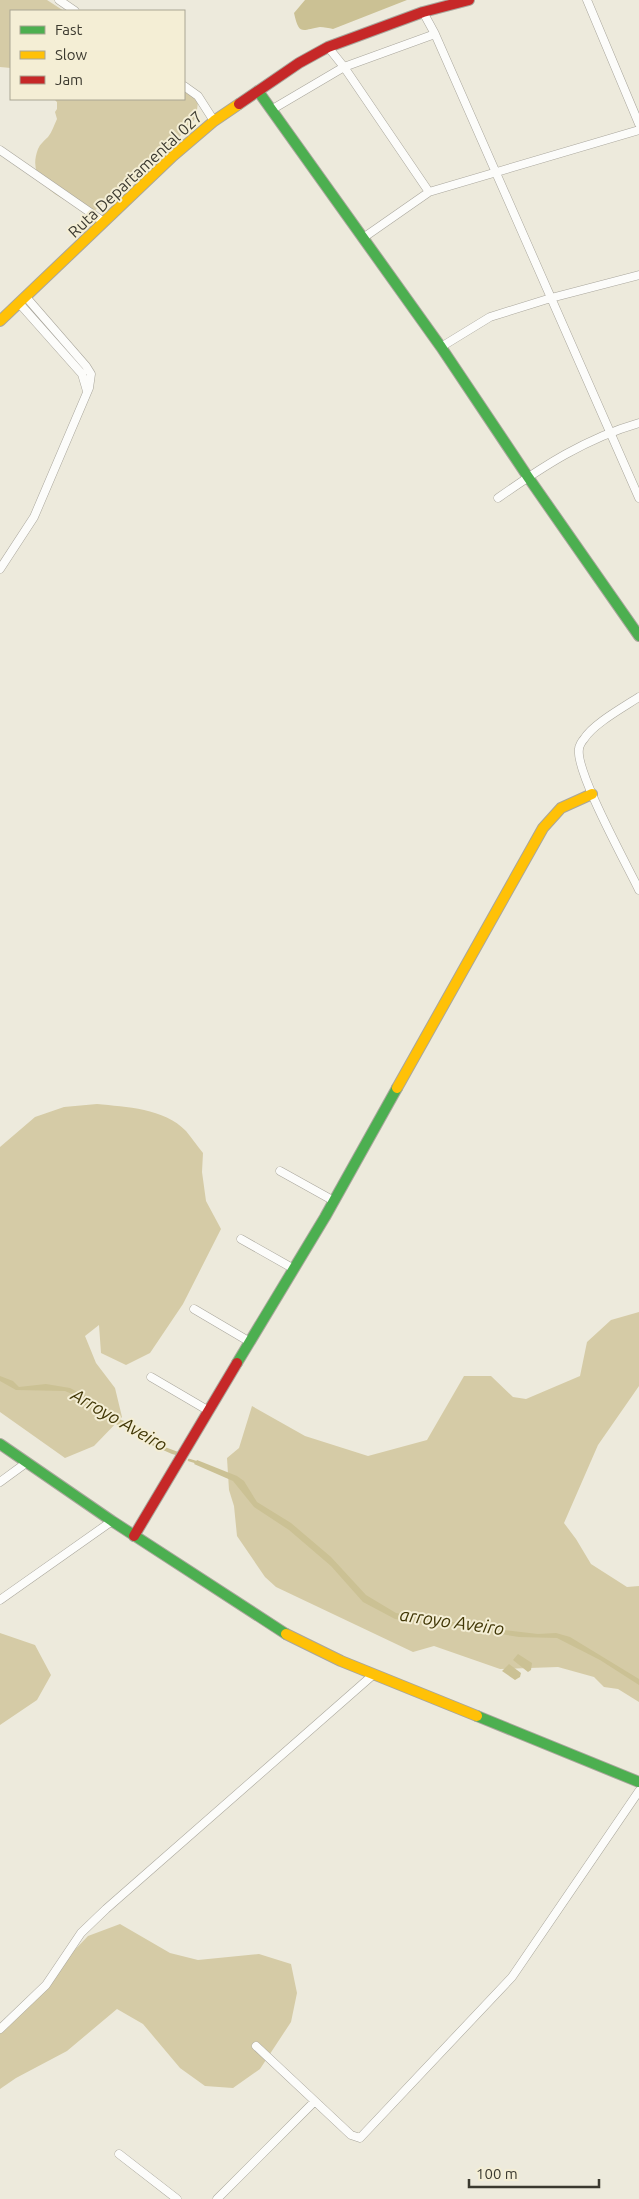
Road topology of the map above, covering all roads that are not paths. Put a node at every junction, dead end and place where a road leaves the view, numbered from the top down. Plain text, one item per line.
1 (59, 0) edge
2 (469, 0) edge
3 (587, 0) edge
4 (441, 4) edge
5 (74, 10) edge
6 (423, 12) junction
7 (435, 34) junction
8 (328, 47) junction
9 (344, 67) junction
10 (185, 87) edge
11 (258, 91) junction
12 (272, 110) junction
13 (214, 121) junction
14 (639, 124) edge
15 (639, 130) edge
16 (0, 150) edge
17 (495, 172) junction
18 (429, 192) junction
19 (104, 222) junction
20 (364, 238) junction
21 (639, 275) edge
22 (551, 298) junction
23 (22, 300) junction
24 (0, 321) edge
25 (441, 347) junction
26 (639, 423) edge
27 (610, 432) junction
28 (528, 477) junction
29 (498, 498) dead end
30 (639, 498) edge
31 (0, 568) edge
32 (639, 636) edge
33 (639, 697) edge
34 (592, 794) junction
35 (639, 890) edge
36 (280, 1171) dead end
37 (334, 1201) junction
38 (241, 1239) dead end
39 (294, 1269) junction
40 (194, 1309) dead end
41 (250, 1342) junction
42 (151, 1377) dead end
43 (209, 1411) junction
44 (0, 1444) edge
45 (26, 1463) junction
46 (0, 1482) edge
47 (112, 1521) junction
48 (134, 1536) junction
49 (0, 1600) edge
50 (374, 1674) junction
51 (639, 1782) edge
52 (639, 1791) edge
53 (0, 2029) edge
54 (256, 2046) dead end
55 (314, 2102) junction
56 (119, 2154) dead end
57 (177, 2199) edge
58 (217, 2199) edge

1 - 5 street
2 - 4 street, Ruta Departamental 027
3 - 14 street
4 - 6 street, Ruta Departamental 027
6 - 7 street
6 - 8 street, Ruta Departamental 027
7 - 9 street
7 - 17 street
8 - 9 street
8 - 11 street, Ruta Departamental 027
9 - 12 street
9 - 18 street
10 - 13 street
11 - 12 street
11 - 13 street, Ruta Departamental 027
12 - 20 street
13 - 19 street, Ruta Departamental 027
15 - 17 street
16 - 19 street
17 - 18 street
17 - 22 street
18 - 20 street
19 - 23 street, Ruta Departamental 027
20 - 25 street
21 - 22 street
22 - 25 street
22 - 27 street
23 - 24 street, Ruta Departamental 027
23 - 31 street
25 - 28 street
26 - 27 street
27 - 28 street
27 - 30 street
28 - 29 street
28 - 32 street
33 - 34 street
34 - 35 street
34 - 37 street
36 - 37 street
37 - 39 street
38 - 39 street
39 - 41 street
40 - 41 street
41 - 43 street
42 - 43 street
43 - 48 street
44 - 45 street
45 - 46 street
45 - 47 street
47 - 48 street
47 - 49 street
48 - 50 street
50 - 51 street
50 - 53 street
52 - 55 street
54 - 55 street
55 - 58 street
56 - 57 street

